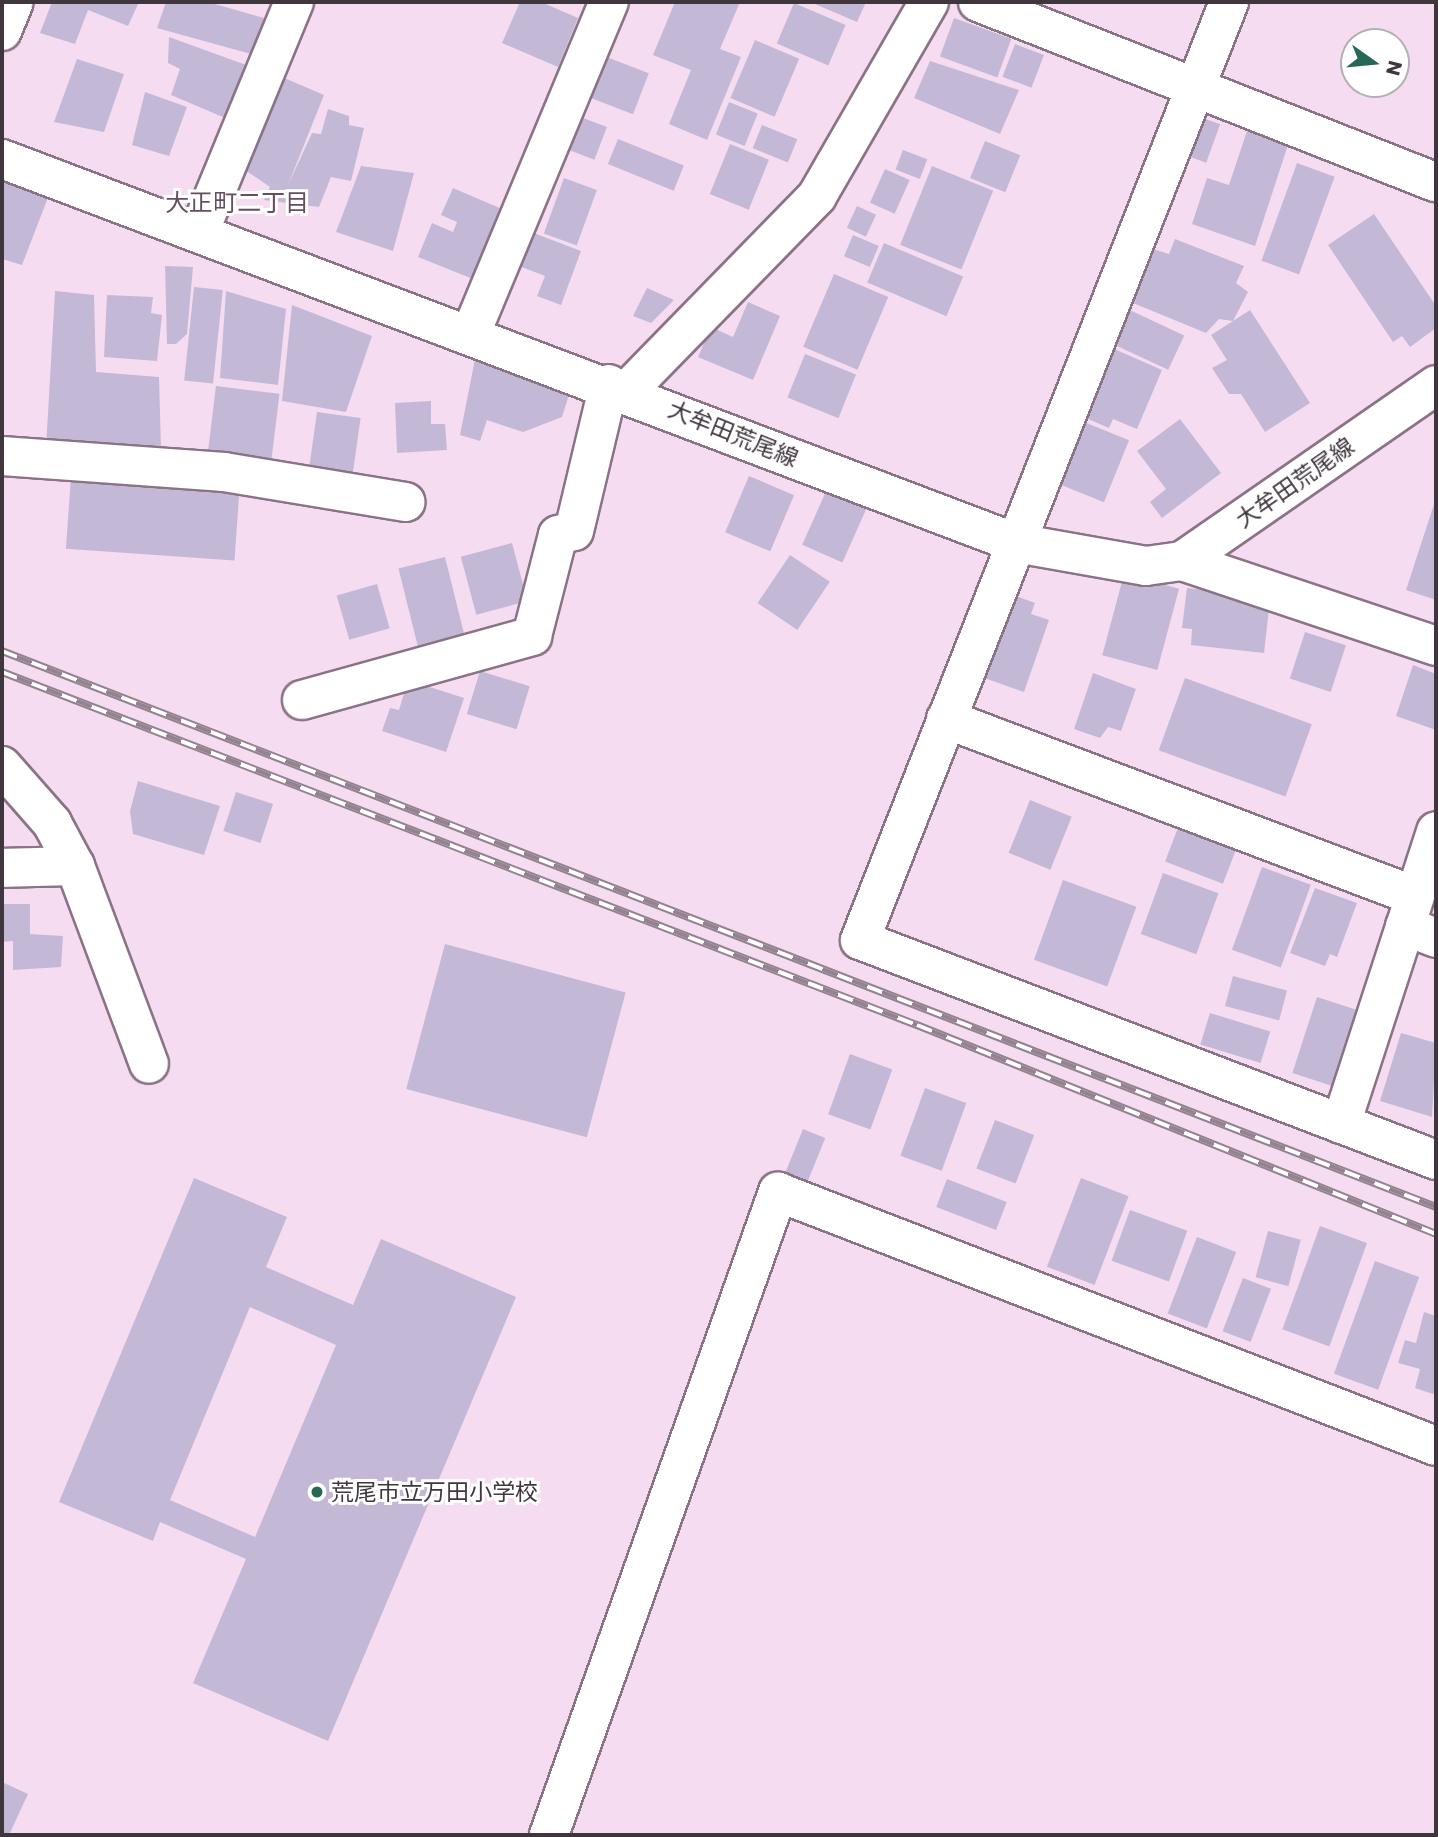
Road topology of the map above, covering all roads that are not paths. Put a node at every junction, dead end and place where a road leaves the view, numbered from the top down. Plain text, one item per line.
1 (14, 2) edge
2 (294, 2) edge
3 (609, 2) edge
4 (929, 2) edge
5 (978, 2) edge
6 (1229, 2) edge
7 (2, 31) edge
8 (1193, 89) junction
9 (2, 159) edge
10 (1436, 182) edge
11 (200, 230) junction
12 (471, 333) junction
13 (1436, 385) edge
14 (618, 388) junction
15 (2, 456) edge
16 (406, 502) dead end
17 (1016, 543) junction
18 (1182, 561) junction
19 (1436, 646) edge
20 (302, 701) dead end
21 (946, 719) junction
22 (2, 766) edge
23 (1436, 831) edge
24 (75, 866) junction
25 (2, 868) edge
26 (1419, 920) edge
27 (149, 1064) dead end
28 (1341, 1124) junction
29 (1436, 1160) edge
30 (1436, 1446) edge
31 (549, 1835) edge

1 - 7 street
2 - 11 street
3 - 12 street
4 - 14 street
5 - 8 street
6 - 8 street
8 - 10 street
8 - 17 street
9 - 11 street, 大牟田荒尾線
11 - 12 street, 大牟田荒尾線
12 - 14 street, 大牟田荒尾線
13 - 18 street, 大牟田荒尾線
14 - 17 street, 大牟田荒尾線
14 - 20 street
15 - 16 street
17 - 18 street, 大牟田荒尾線
17 - 21 street
18 - 19 street
21 - 26 street
21 - 28 street
22 - 24 street
23 - 26 street
24 - 25 street
24 - 27 street
26 - 28 street
28 - 29 street
30 - 31 street

